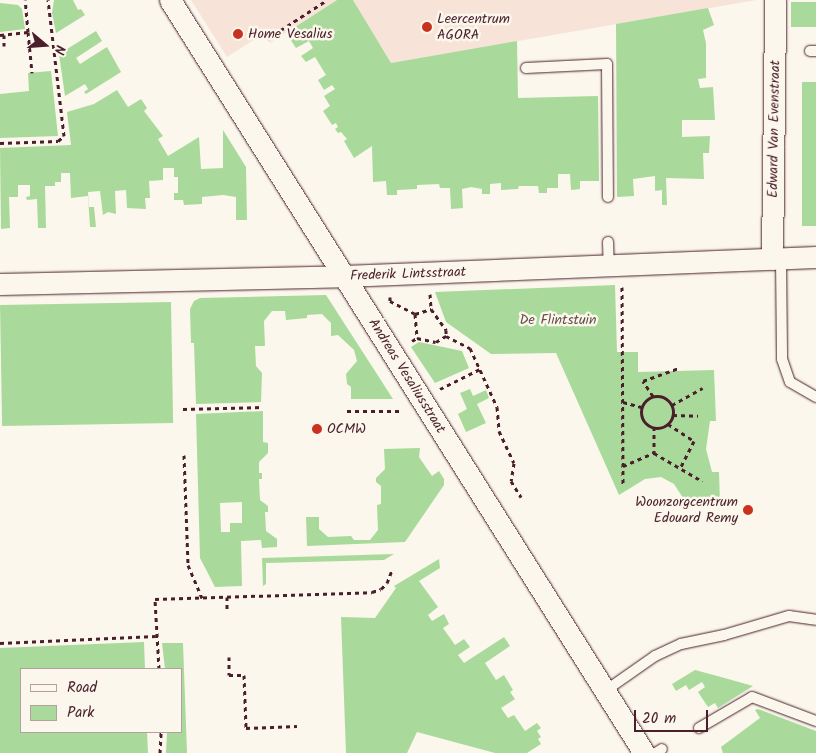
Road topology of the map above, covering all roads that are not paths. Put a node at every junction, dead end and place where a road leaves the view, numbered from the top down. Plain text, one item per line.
1 (170, 0) edge
2 (775, 0) edge
3 (526, 68) dead end
4 (608, 197) dead end
5 (608, 242) dead end
6 (816, 257) edge
7 (777, 259) junction
8 (616, 265) junction
9 (344, 276) junction
10 (0, 284) edge
11 (816, 397) edge
12 (816, 620) edge
13 (605, 691) junction
14 (816, 721) edge
15 (699, 728) dead end
16 (647, 750) edge

1 - 9 street, Andreas Vesaliusstraat
2 - 7 street, Edward Van Evenstraat
3 - 4 lane
5 - 8 lane
6 - 7 street, Frederik Lintsstraat
7 - 8 street, Frederik Lintsstraat
7 - 11 lane
8 - 9 street, Frederik Lintsstraat
9 - 10 street, Frederik Lintsstraat
9 - 13 street, Andreas Vesaliusstraat
12 - 13 lane
13 - 16 street, Andreas Vesaliusstraat
14 - 15 lane

